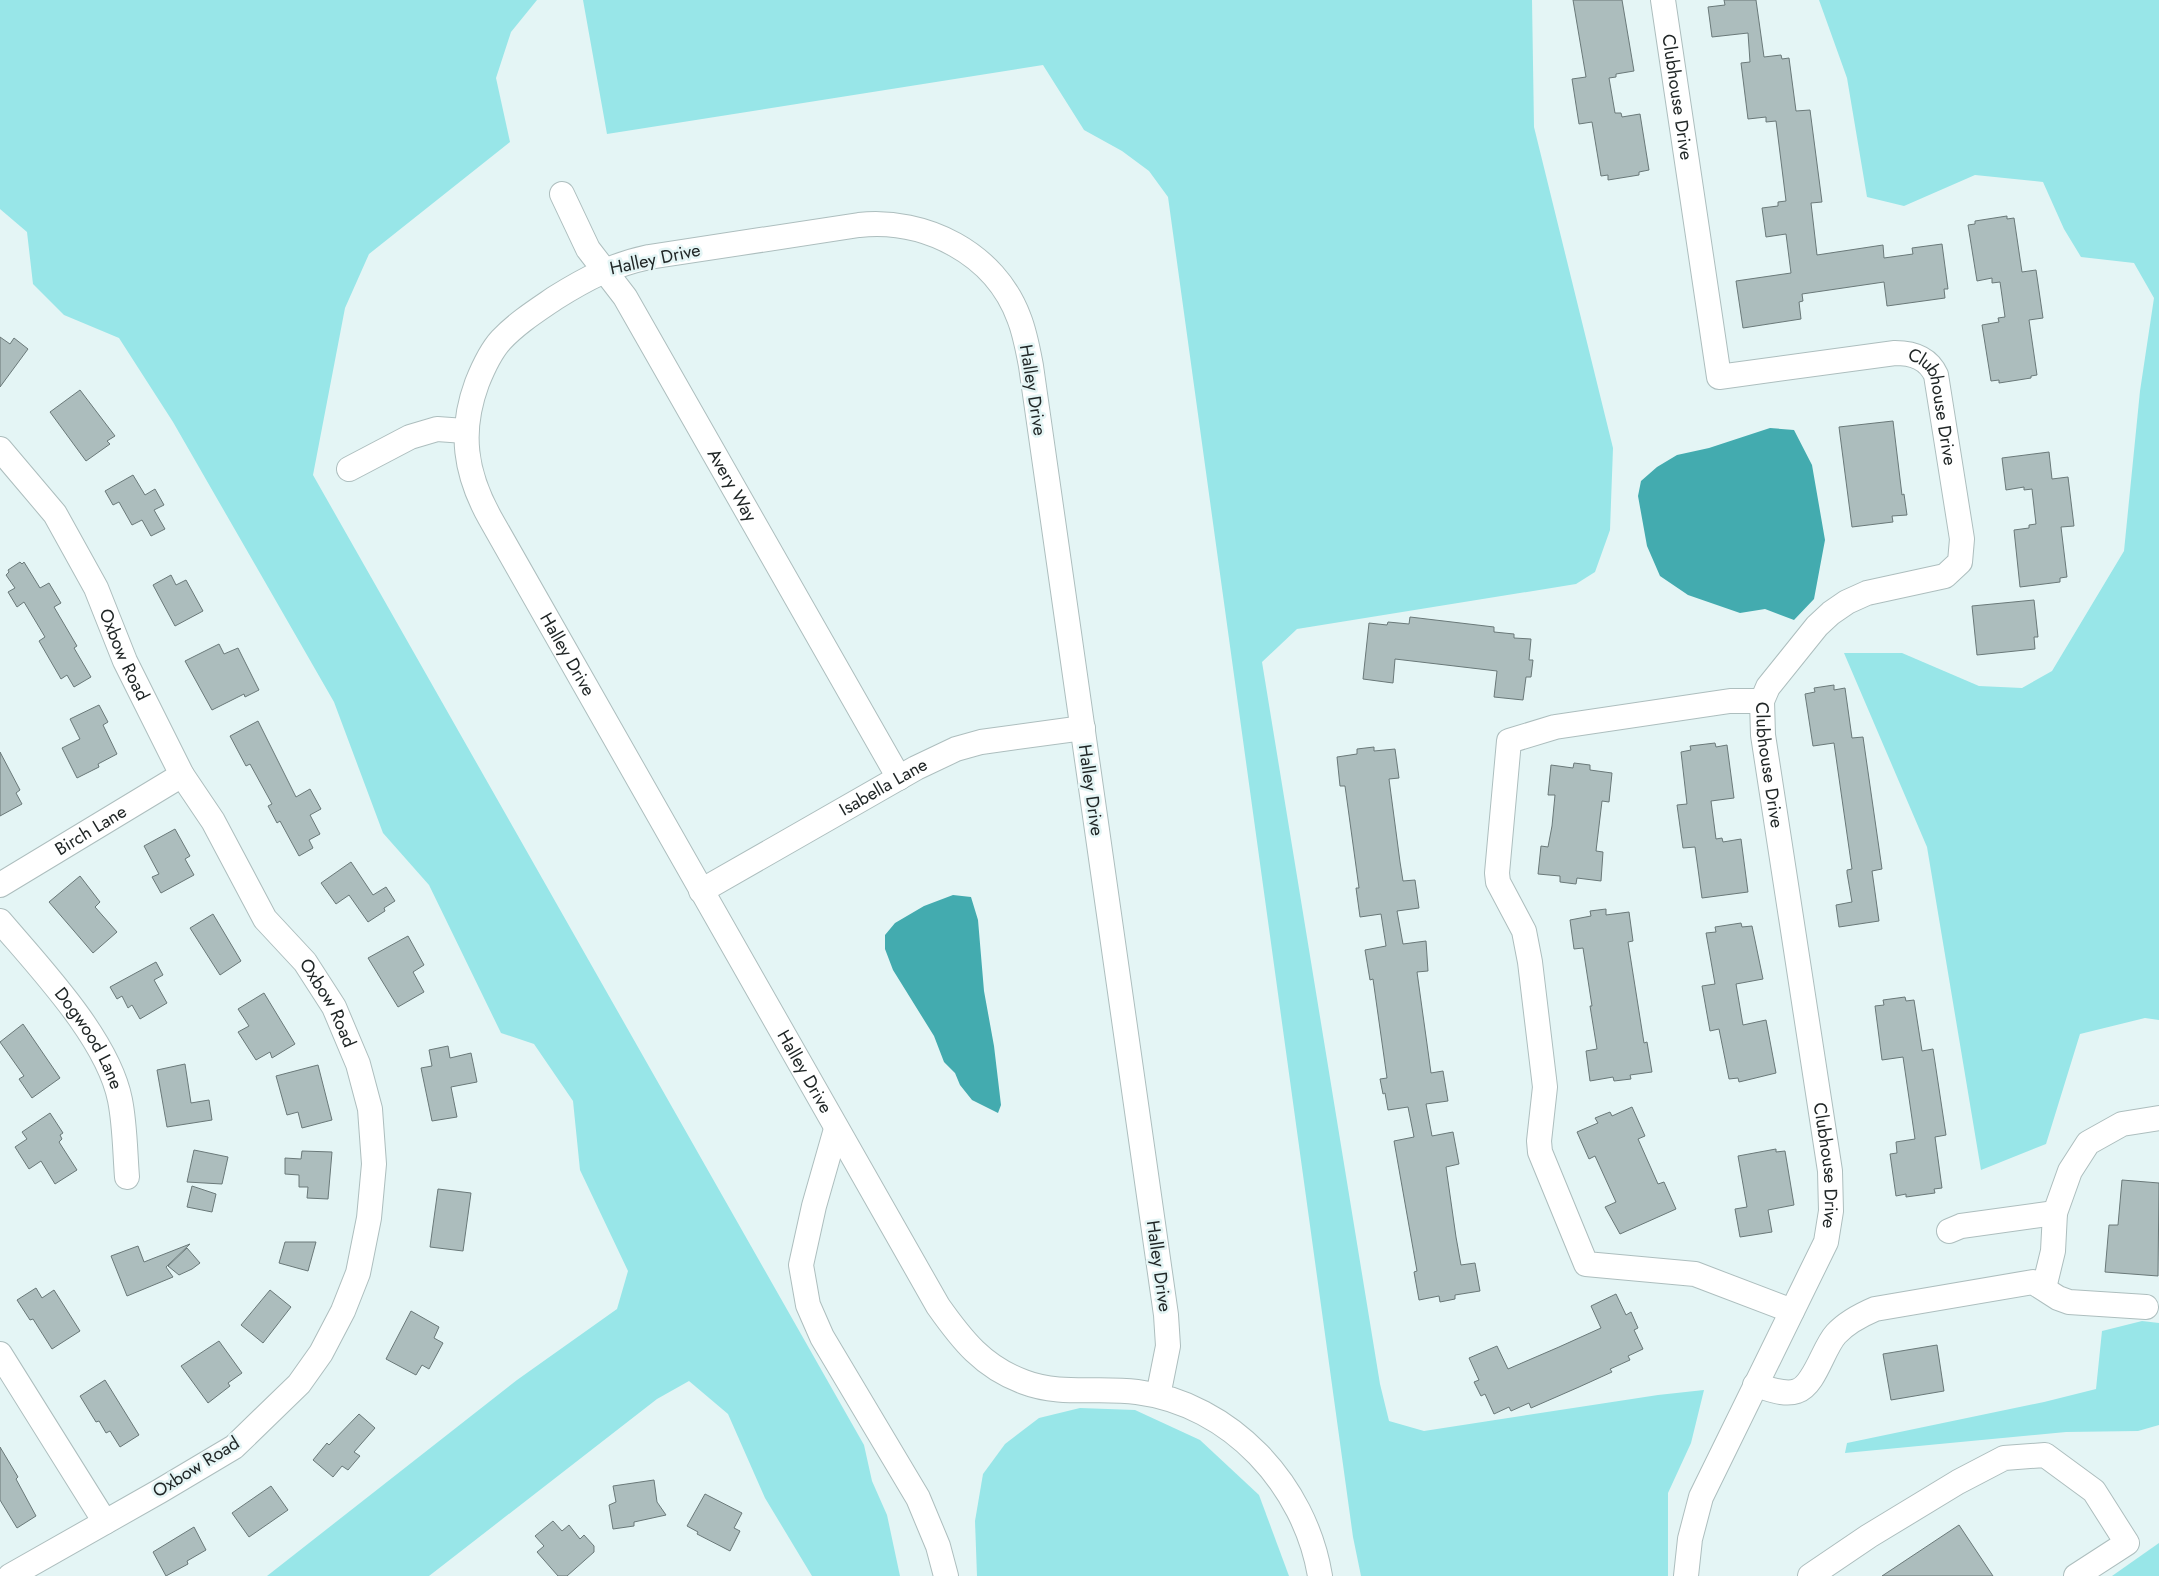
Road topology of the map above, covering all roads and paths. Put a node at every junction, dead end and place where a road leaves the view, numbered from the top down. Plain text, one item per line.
1 (1663, 0) edge
2 (562, 194) dead end
3 (604, 270) junction
4 (465, 430) junction
5 (0, 449) edge
6 (349, 469) dead end
7 (1762, 702) junction
8 (1083, 728) junction
9 (182, 775) junction
10 (899, 778) junction
11 (0, 885) edge
12 (701, 890) junction
13 (0, 921) edge
14 (2159, 1118) edge
15 (836, 1129) junction
16 (127, 1177) dead end
17 (2055, 1213) junction
18 (1949, 1231) dead end
19 (2044, 1288) junction
20 (2146, 1307) dead end
21 (1792, 1311) junction
22 (0, 1354) edge
23 (1755, 1385) junction
24 (1158, 1396) junction
25 (105, 1522) junction
26 (10, 1576) edge
27 (946, 1576) edge
28 (1320, 1576) edge
29 (1686, 1576) edge
30 (1810, 1576) edge
31 (2076, 1576) edge

1 - 7 street, Clubhouse Drive
2 - 3 street, Avery Way
3 - 4 street, Halley Drive
3 - 8 street, Halley Drive
3 - 10 street, Avery Way
4 - 6 street
4 - 12 street, Halley Drive
5 - 9 street, Oxbow Road
7 - 21 street, Clubhouse Drive
7 - 21 street
8 - 10 street, Isabella Lane
8 - 24 street, Halley Drive
9 - 11 street, Birch Lane
9 - 25 street, Oxbow Road
10 - 12 street, Isabella Lane
12 - 15 street, Halley Drive
13 - 16 street, Dogwood Lane
14 - 17 street
15 - 24 street, Halley Drive
15 - 27 street
17 - 18 street
17 - 19 street
19 - 20 street
19 - 23 street
21 - 23 street, Clubhouse Drive
22 - 25 street
23 - 29 street, Clubhouse Drive
24 - 28 street, Halley Drive
25 - 26 street, Oxbow Road
30 - 31 street

